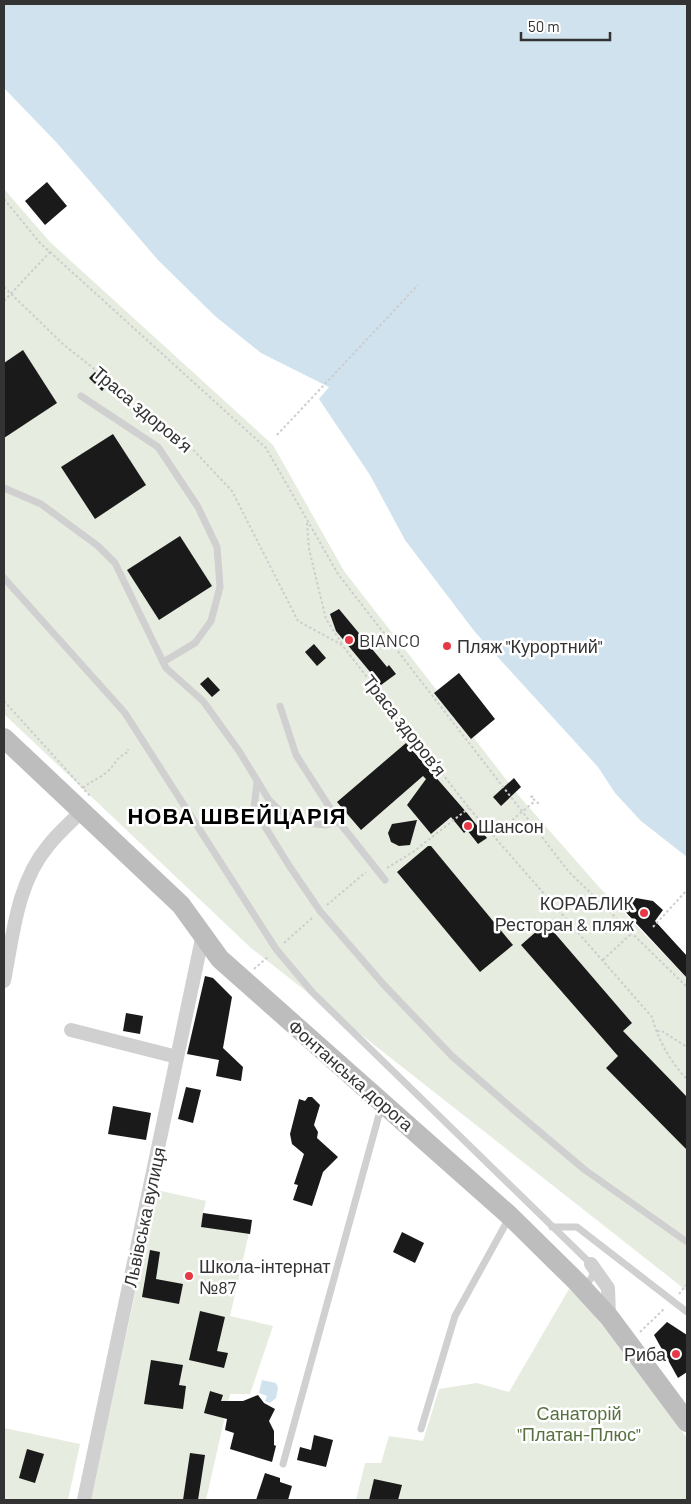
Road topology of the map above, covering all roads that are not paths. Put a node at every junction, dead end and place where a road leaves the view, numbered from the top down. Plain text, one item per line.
1 (81, 396) dead end
2 (4, 488) edge
3 (4, 578) edge
4 (163, 662) junction
5 (280, 706) dead end
6 (4, 738) edge
7 (257, 782) junction
8 (75, 803) junction
9 (339, 822) junction
10 (385, 880) dead end
11 (203, 934) junction
12 (4, 981) edge
13 (71, 1030) dead end
14 (178, 1057) junction
15 (382, 1102) junction
16 (510, 1216) junction
17 (552, 1227) junction
18 (687, 1242) edge
19 (590, 1264) junction
20 (577, 1282) junction
21 (687, 1312) edge
22 (609, 1317) junction
23 (687, 1422) edge
24 (421, 1429) dead end
25 (282, 1464) dead end
26 (84, 1500) edge

1 - 4 lane
2 - 4 lane
3 - 17 lane
4 - 7 lane
5 - 9 lane
6 - 8 main road, Фонтанська дорога
7 - 9 lane
7 - 18 lane
8 - 11 main road, Фонтанська дорога
8 - 12 street
9 - 10 lane
11 - 14 street, Львівська вулиця
11 - 15 main road, Фонтанська дорога
13 - 14 street
14 - 26 street, Львівська вулиця
15 - 16 main road, Фонтанська дорога
15 - 25 lane
16 - 20 main road, Фонтанська дорога
16 - 24 lane
17 - 19 lane
17 - 21 lane
19 - 20 lane
19 - 22 street
20 - 22 main road, Фонтанська дорога
22 - 23 main road, Фонтанська дорога

